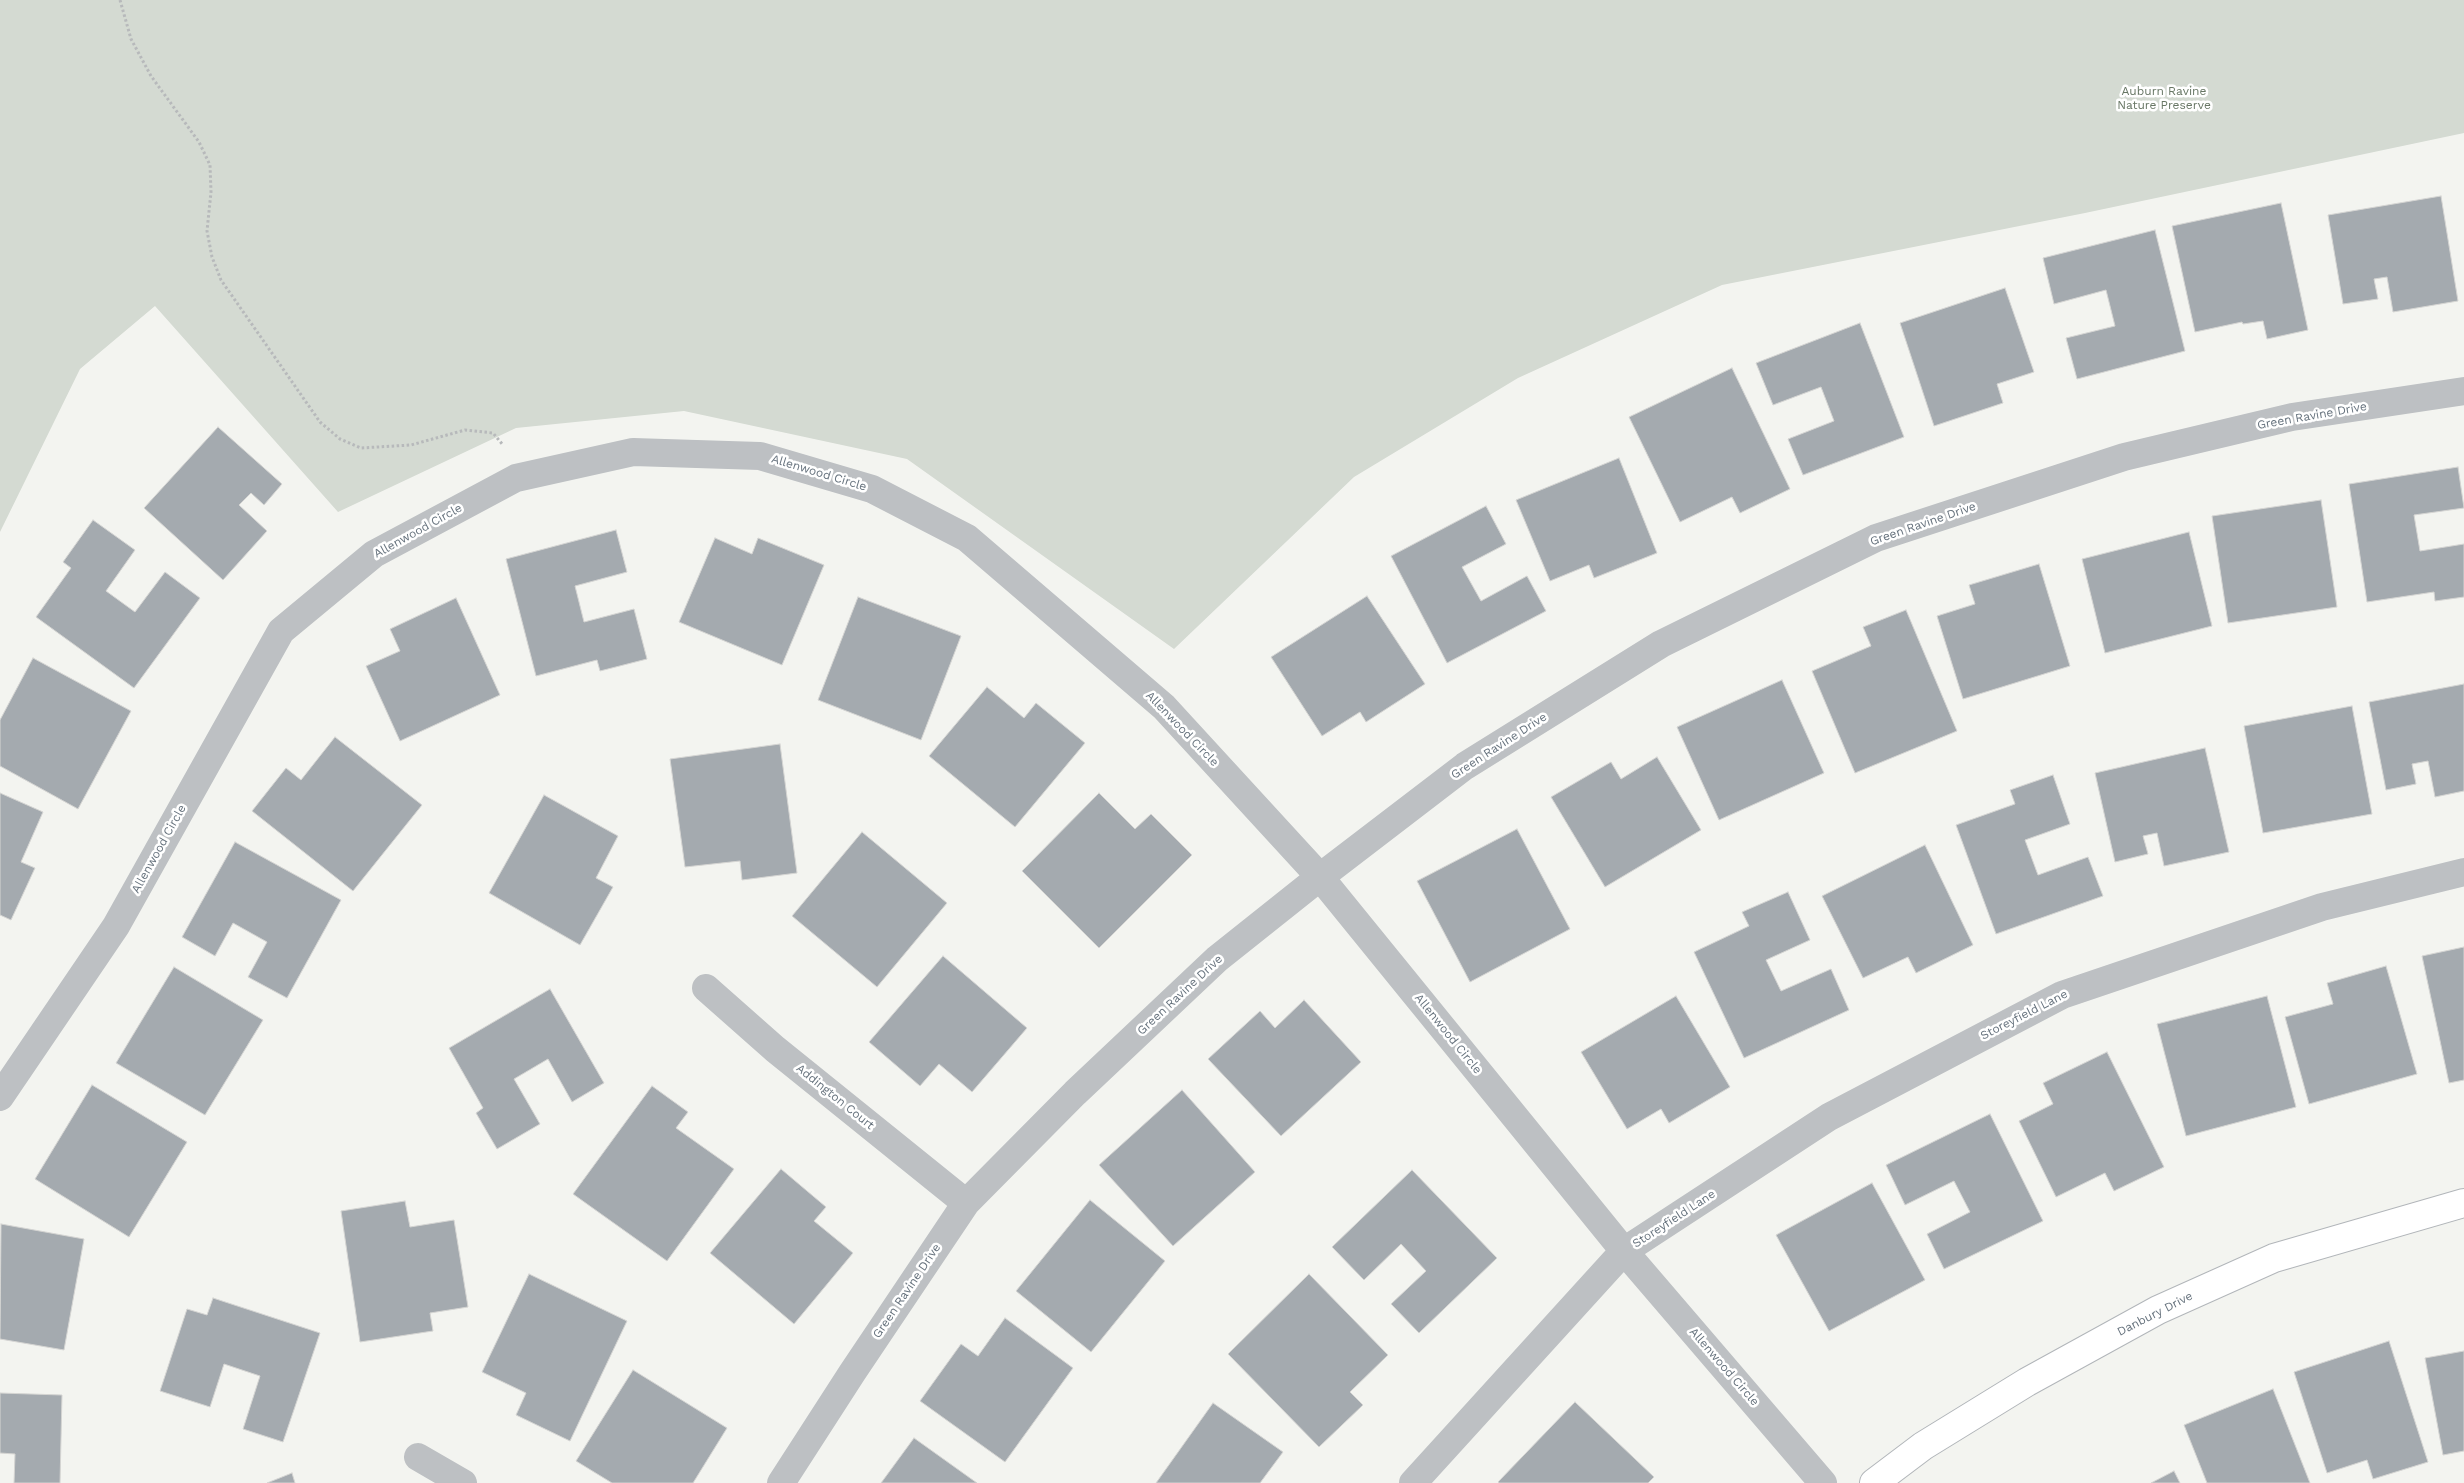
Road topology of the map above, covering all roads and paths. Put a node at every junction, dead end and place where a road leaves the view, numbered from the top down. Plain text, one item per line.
1 (120, 0) edge
2 (2464, 391) edge
3 (516, 478) junction
4 (2464, 872) edge
5 (1320, 877) junction
6 (706, 988) dead end
7 (0, 1097) edge
8 (966, 1203) junction
9 (2464, 1203) edge
10 (1624, 1251) junction
11 (418, 1457) dead end
12 (463, 1483) edge
13 (781, 1483) edge
14 (1413, 1483) edge
15 (1823, 1483) edge
16 (1874, 1483) edge

1 - 3 path
2 - 5 street, Green Ravine Drive
3 - 5 street, Allenwood Circle
3 - 7 street, Allenwood Circle
4 - 10 street, Storeyfield Lane
5 - 8 street, Green Ravine Drive
5 - 10 street, Allenwood Circle
6 - 8 street, Addington Court
8 - 13 street, Green Ravine Drive
9 - 16 street, Danbury Drive
10 - 14 street
10 - 15 street, Allenwood Circle
11 - 12 street

